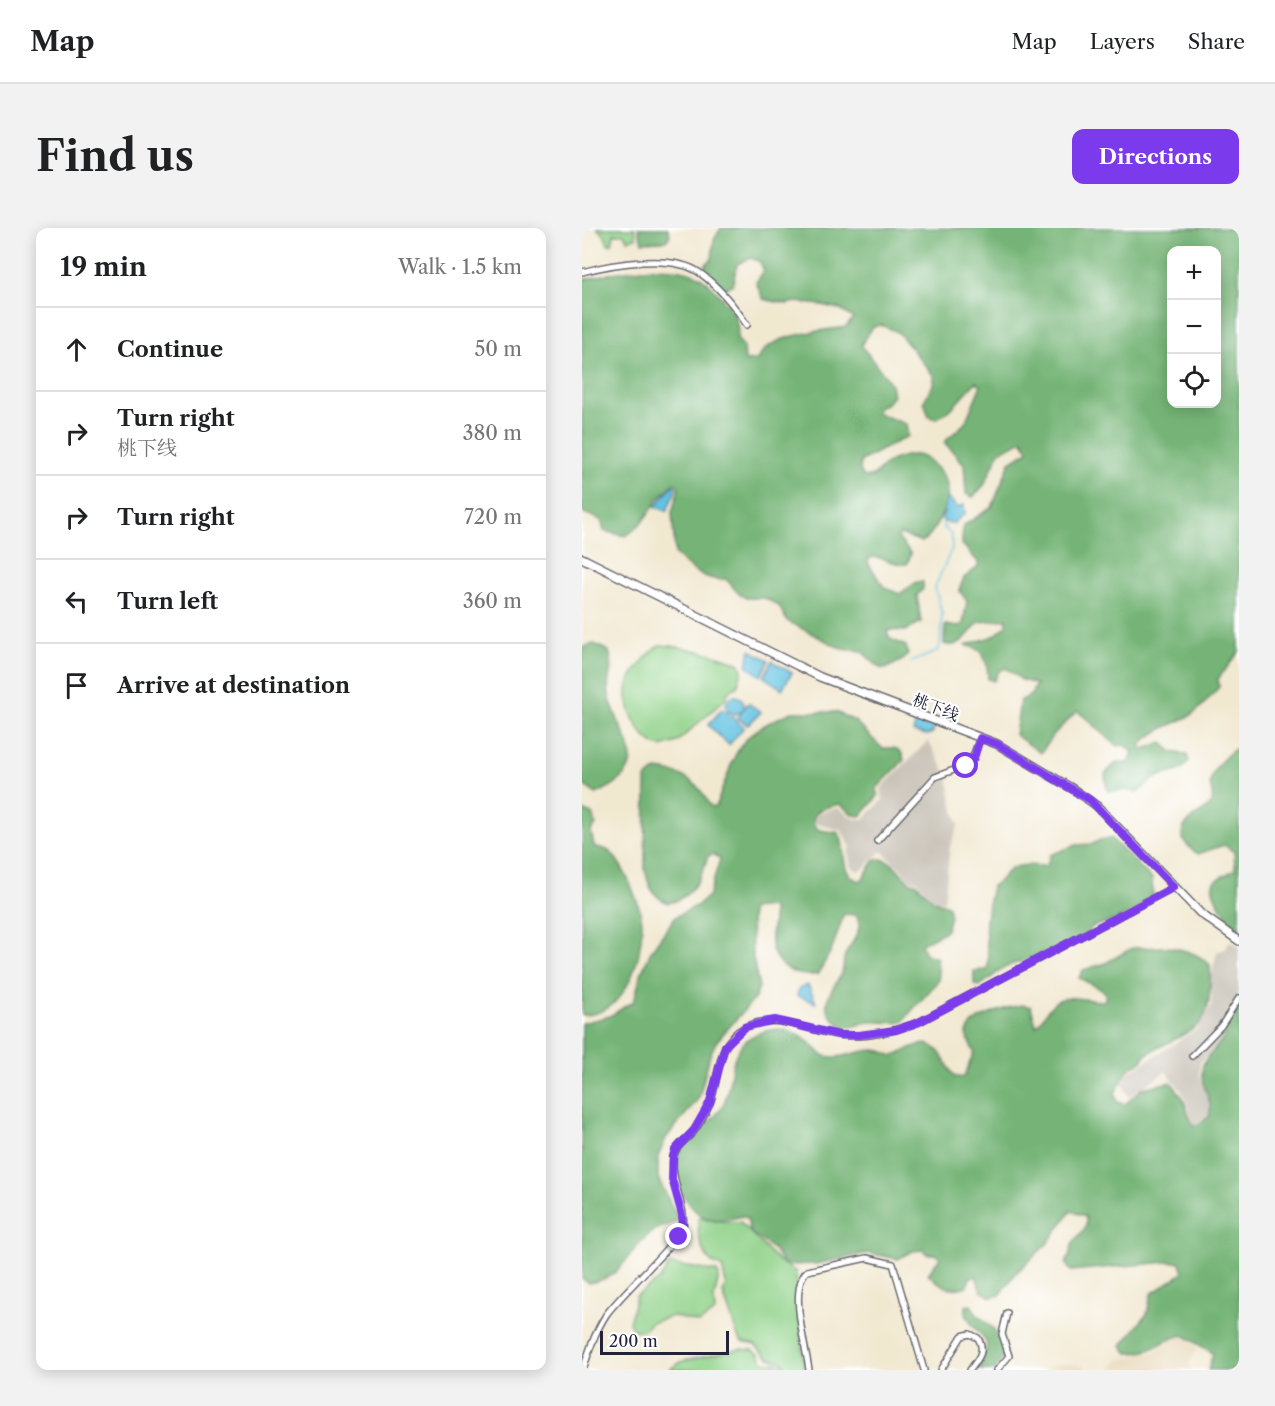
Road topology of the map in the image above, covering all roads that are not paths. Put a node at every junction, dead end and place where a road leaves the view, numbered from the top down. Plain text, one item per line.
1 (582, 272) edge
2 (747, 325) dead end
3 (582, 558) edge
4 (980, 738) junction
5 (877, 841) dead end
6 (1174, 887) junction
7 (1239, 941) edge
8 (1239, 998) edge
9 (1192, 1056) dead end
10 (1007, 1313) dead end
11 (583, 1370) edge
12 (809, 1370) edge
13 (924, 1370) edge
14 (940, 1370) edge
15 (970, 1370) edge
16 (997, 1370) edge

1 - 2 street
3 - 4 main road, 桃下线
4 - 5 street
4 - 6 main road, 桃下线
6 - 7 main road, 桃下线
6 - 11 street
8 - 9 street
10 - 16 street
12 - 13 street
14 - 15 street

